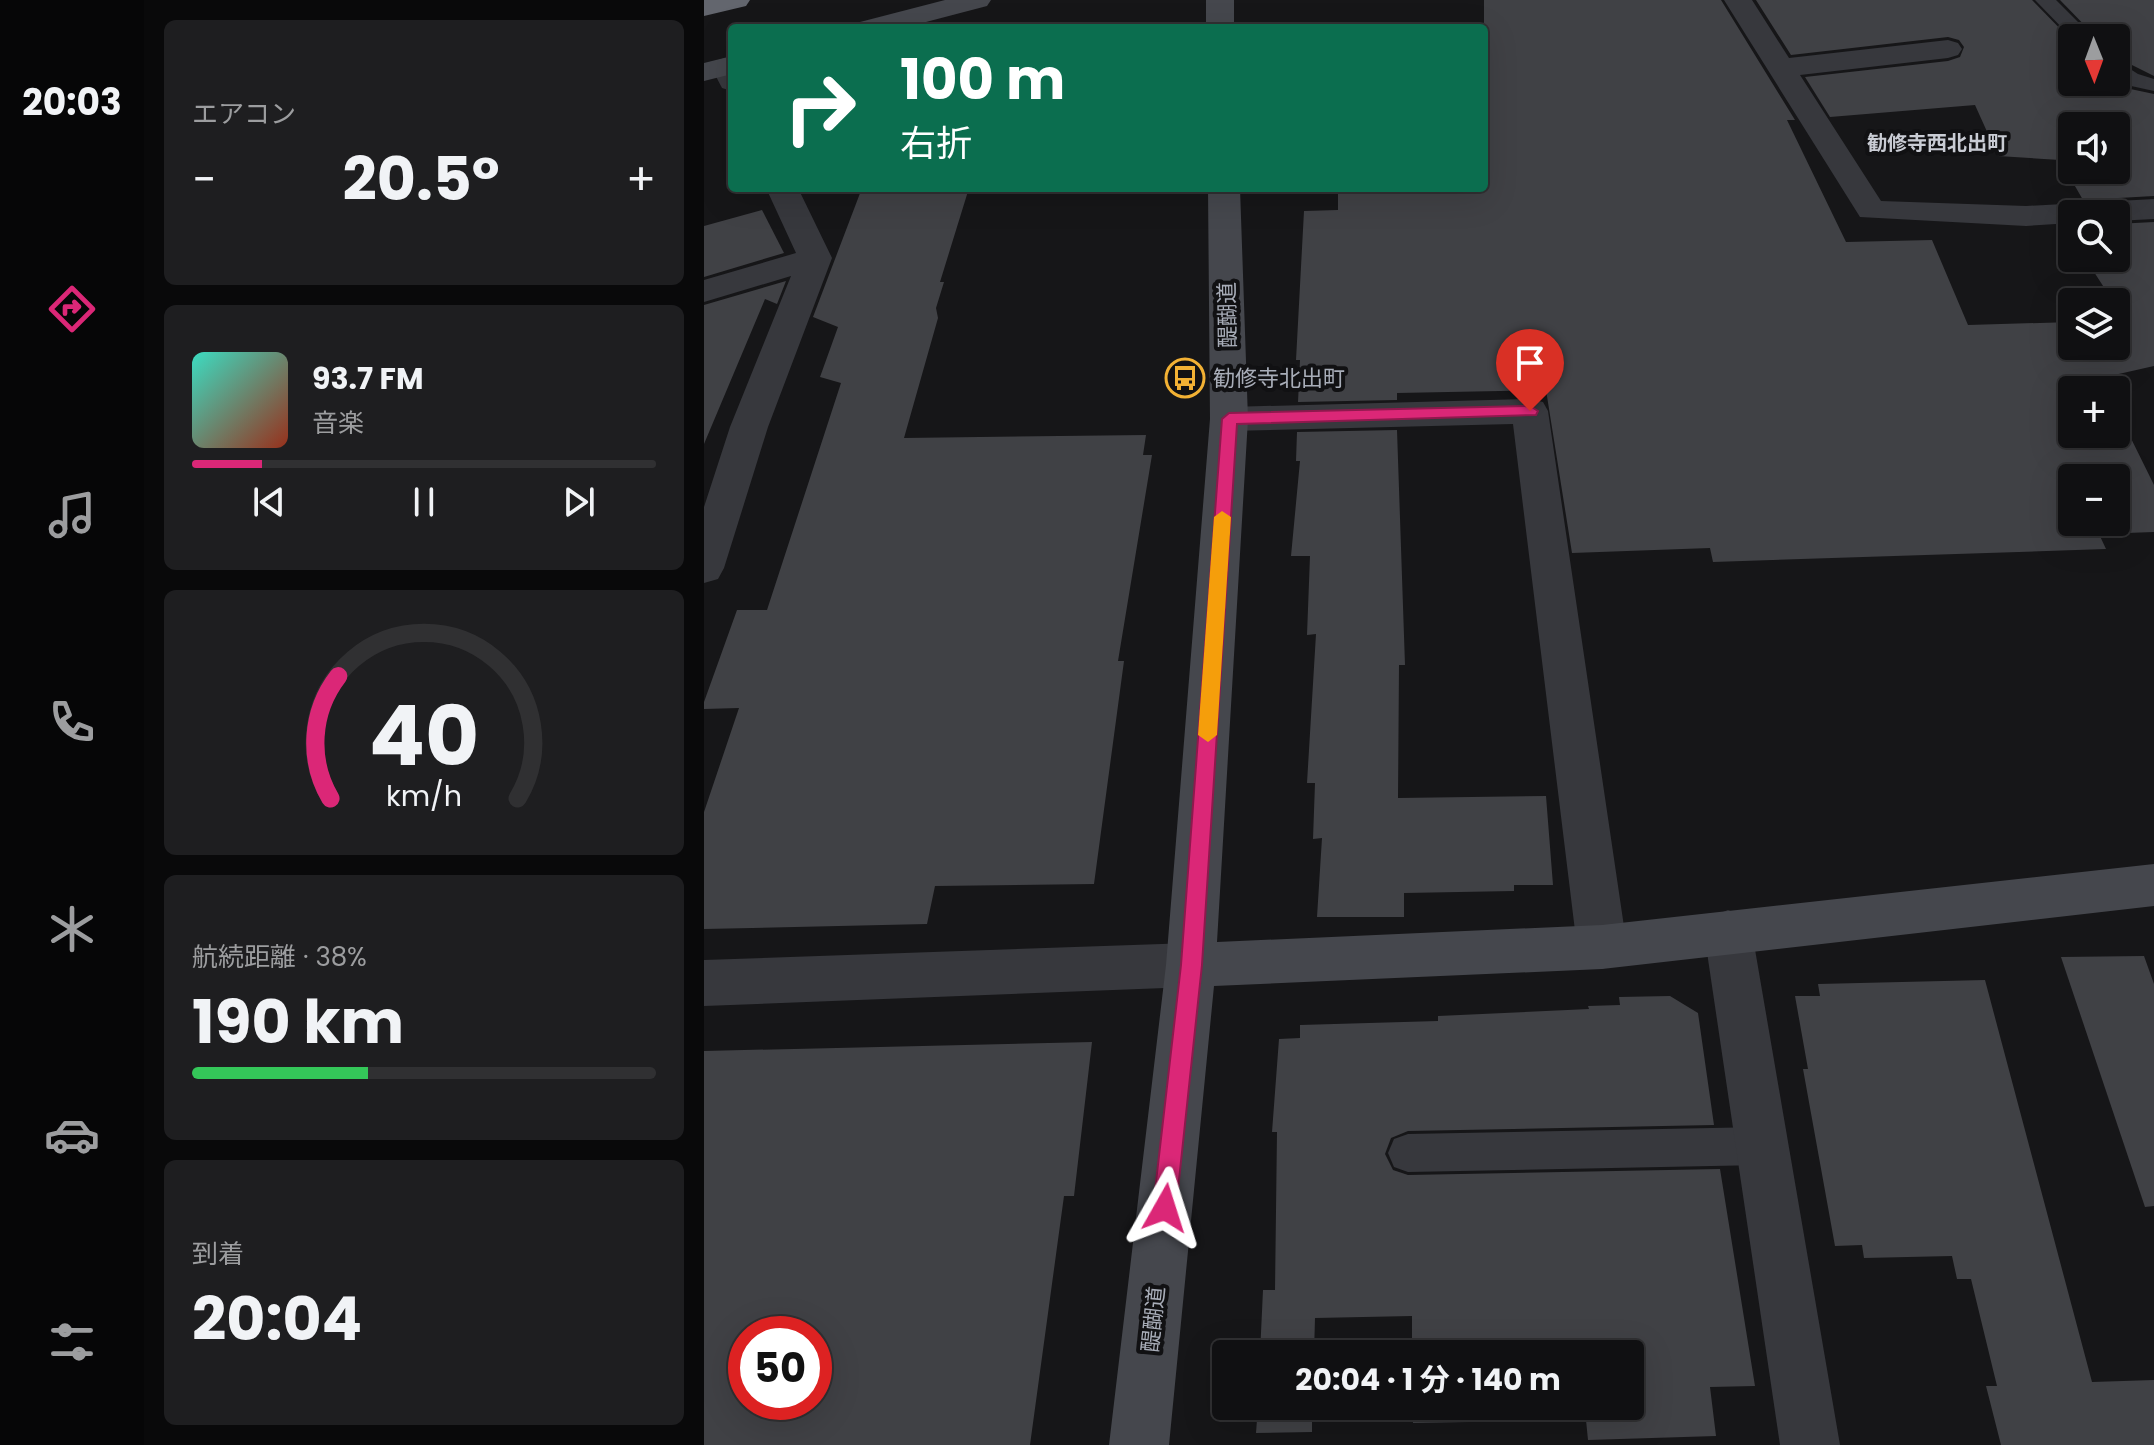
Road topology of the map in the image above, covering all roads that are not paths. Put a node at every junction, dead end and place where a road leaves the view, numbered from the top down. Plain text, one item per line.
1 (736, 0) edge
2 (977, 0) edge
3 (1220, 0) edge
4 (1738, 0) edge
5 (2045, 0) edge
6 (704, 8) edge
7 (901, 24) edge
8 (1220, 24) edge
9 (2070, 24) edge
10 (1948, 49) dead end
11 (1782, 68) junction
12 (2130, 79) edge
13 (2154, 85) edge
14 (784, 192) edge
15 (1224, 192) edge
16 (2154, 209) edge
17 (815, 258) junction
18 (704, 291) edge
19 (1229, 419) junction
20 (704, 568) edge
21 (2154, 885) edge
22 (1728, 932) junction
23 (1602, 947) junction
24 (1191, 965) junction
25 (704, 983) edge
26 (1762, 1146) junction
27 (1408, 1153) dead end
28 (1139, 1445) edge
29 (1810, 1445) edge

1 - 6 highway
2 - 7 main road
3 - 8 main road
4 - 11 street
5 - 9 lane
10 - 11 street
11 - 16 street
12 - 13 lane
14 - 17 street
15 - 19 main road, 醍醐道
17 - 18 street
17 - 20 street
19 - 23 street
19 - 24 main road, 醍醐道
21 - 22 main road
22 - 23 main road
22 - 26 street
23 - 24 main road
24 - 25 street
24 - 28 main road, 醍醐道
26 - 27 lane
26 - 29 street

